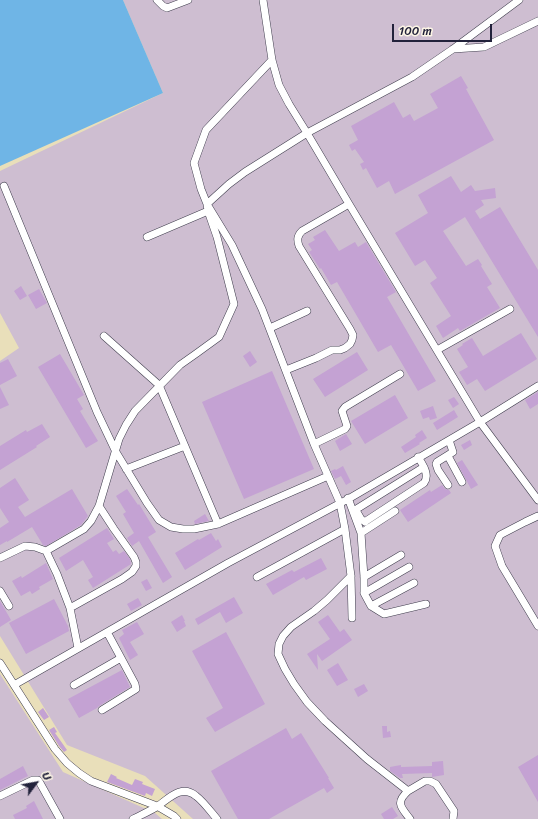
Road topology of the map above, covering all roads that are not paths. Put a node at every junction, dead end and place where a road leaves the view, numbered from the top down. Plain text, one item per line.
1 (158, 0) edge
2 (188, 0) edge
3 (263, 0) edge
4 (519, 0) edge
5 (538, 21) edge
6 (453, 49) junction
7 (272, 60) junction
8 (307, 133) junction
9 (4, 186) dead end
10 (349, 204) junction
11 (207, 207) junction
12 (147, 237) dead end
13 (510, 309) dead end
14 (307, 311) dead end
15 (270, 328) junction
16 (104, 336) dead end
17 (437, 350) junction
18 (286, 370) junction
19 (400, 374) dead end
20 (159, 386) junction
21 (538, 386) edge
22 (480, 422) junction
23 (448, 440) junction
24 (314, 444) junction
25 (185, 446) junction
26 (116, 452) junction
27 (448, 456) junction
28 (418, 457) junction
29 (424, 467) junction
30 (126, 469) junction
31 (328, 476) junction
32 (462, 482) dead end
33 (448, 485) dead end
34 (349, 498) junction
35 (538, 500) edge
36 (340, 503) junction
37 (99, 506) junction
38 (356, 510) junction
39 (396, 511) dead end
40 (538, 516) edge
41 (218, 524) junction
42 (345, 529) junction
43 (361, 533) junction
44 (46, 551) junction
45 (401, 555) dead end
46 (0, 558) edge
47 (409, 567) dead end
48 (256, 576) dead end
49 (350, 576) junction
50 (364, 577) junction
51 (414, 583) dead end
52 (0, 591) edge
53 (364, 593) junction
54 (426, 604) dead end
55 (9, 606) dead end
56 (371, 606) junction
57 (70, 608) junction
58 (352, 618) dead end
59 (538, 626) edge
60 (107, 632) junction
61 (78, 648) junction
62 (121, 658) junction
63 (0, 663) edge
64 (14, 685) junction
65 (74, 685) dead end
66 (102, 710) dead end
67 (408, 791) junction
68 (0, 796) edge
69 (157, 806) junction
70 (60, 819) edge
71 (133, 819) edge
72 (177, 819) edge
73 (217, 819) edge
74 (410, 819) edge
75 (454, 819) edge

1 - 2 lane
3 - 7 lane
4 - 6 lane
5 - 6 lane
6 - 8 lane
7 - 8 lane
7 - 11 lane
8 - 10 lane
8 - 11 lane
9 - 26 lane
10 - 17 lane
10 - 18 lane
11 - 12 lane
11 - 15 lane
11 - 20 lane
13 - 17 lane
14 - 15 lane
15 - 18 lane
16 - 20 lane
17 - 22 lane
18 - 24 lane
19 - 24 lane
20 - 25 lane
20 - 26 lane
21 - 22 lane
22 - 23 lane
22 - 35 lane
23 - 27 lane
23 - 28 lane
24 - 31 lane
25 - 30 lane
25 - 41 lane
26 - 30 lane
26 - 37 lane
27 - 32 lane
27 - 33 lane
28 - 29 lane
28 - 34 lane
29 - 38 lane
29 - 38 lane
30 - 41 lane
31 - 36 lane
31 - 41 lane
34 - 36 lane
34 - 38 lane
34 - 43 lane
36 - 42 lane
36 - 60 lane
37 - 44 lane
37 - 57 lane
39 - 43 lane
40 - 59 lane
42 - 48 lane
42 - 49 lane
43 - 50 lane
44 - 46 lane
44 - 57 lane
45 - 50 lane
47 - 53 lane
49 - 58 lane
49 - 67 lane
50 - 53 lane
51 - 56 lane
52 - 55 lane
53 - 56 lane
54 - 56 lane
57 - 61 lane
60 - 61 lane
60 - 62 lane
61 - 64 lane
62 - 65 lane
62 - 66 lane
63 - 64 lane
64 - 69 lane
67 - 74 lane
67 - 75 lane
68 - 70 lane
69 - 71 lane
69 - 72 lane
69 - 73 lane

